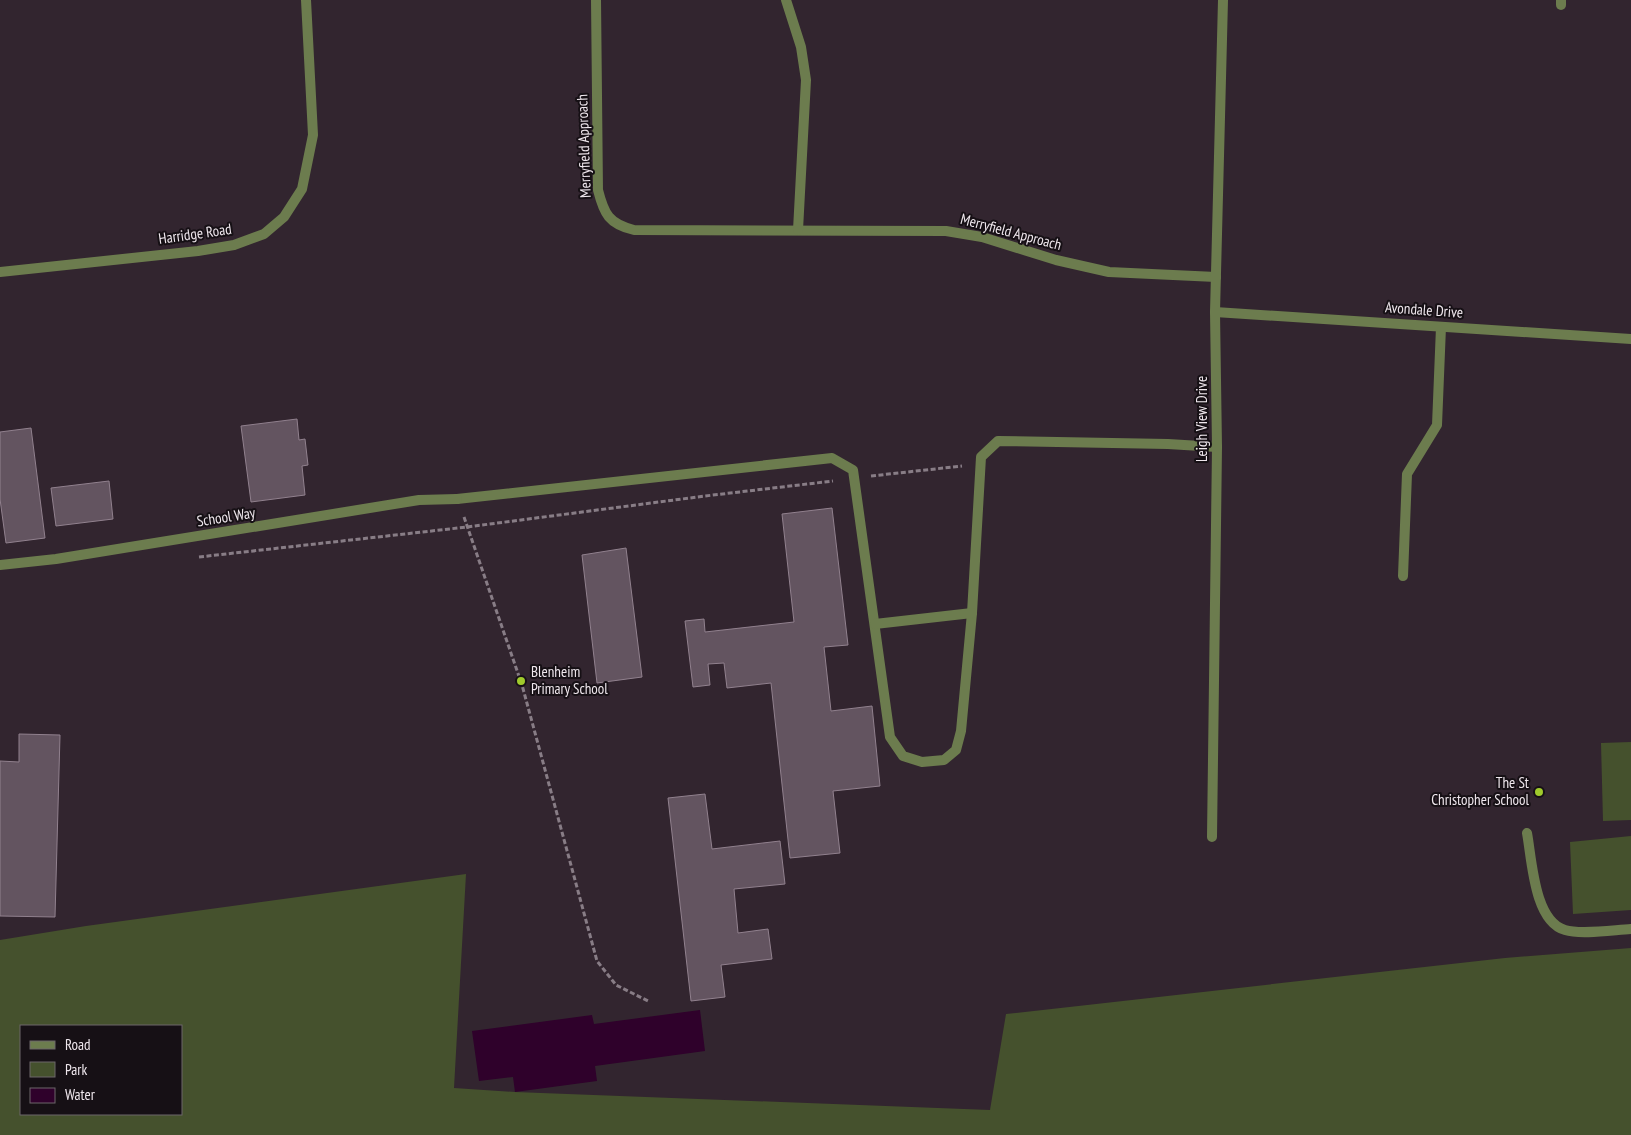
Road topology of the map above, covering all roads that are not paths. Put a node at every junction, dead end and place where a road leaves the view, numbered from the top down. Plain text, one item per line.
1 (306, 0) edge
2 (596, 0) edge
3 (786, 0) edge
4 (1223, 0) edge
5 (798, 230) junction
6 (0, 272) edge
7 (1216, 276) junction
8 (1215, 312) junction
9 (1441, 326) junction
10 (1631, 339) edge
11 (1218, 447) junction
12 (0, 566) edge
13 (1403, 576) dead end
14 (972, 613) junction
15 (875, 624) junction
16 (1527, 833) dead end
17 (1212, 837) dead end
18 (1631, 929) edge

1 - 6 street, Harridge Road
2 - 5 street, Merryfield Approach
3 - 5 street
4 - 7 street, Leigh View Drive
5 - 7 street, Merryfield Approach
7 - 8 street, Leigh View Drive
8 - 9 street, Avondale Drive
8 - 11 street, Leigh View Drive
9 - 10 street, Avondale Drive
9 - 13 street
11 - 14 street
11 - 17 street, Leigh View Drive
12 - 15 street, School Way
14 - 15 street
14 - 15 street
16 - 18 street

